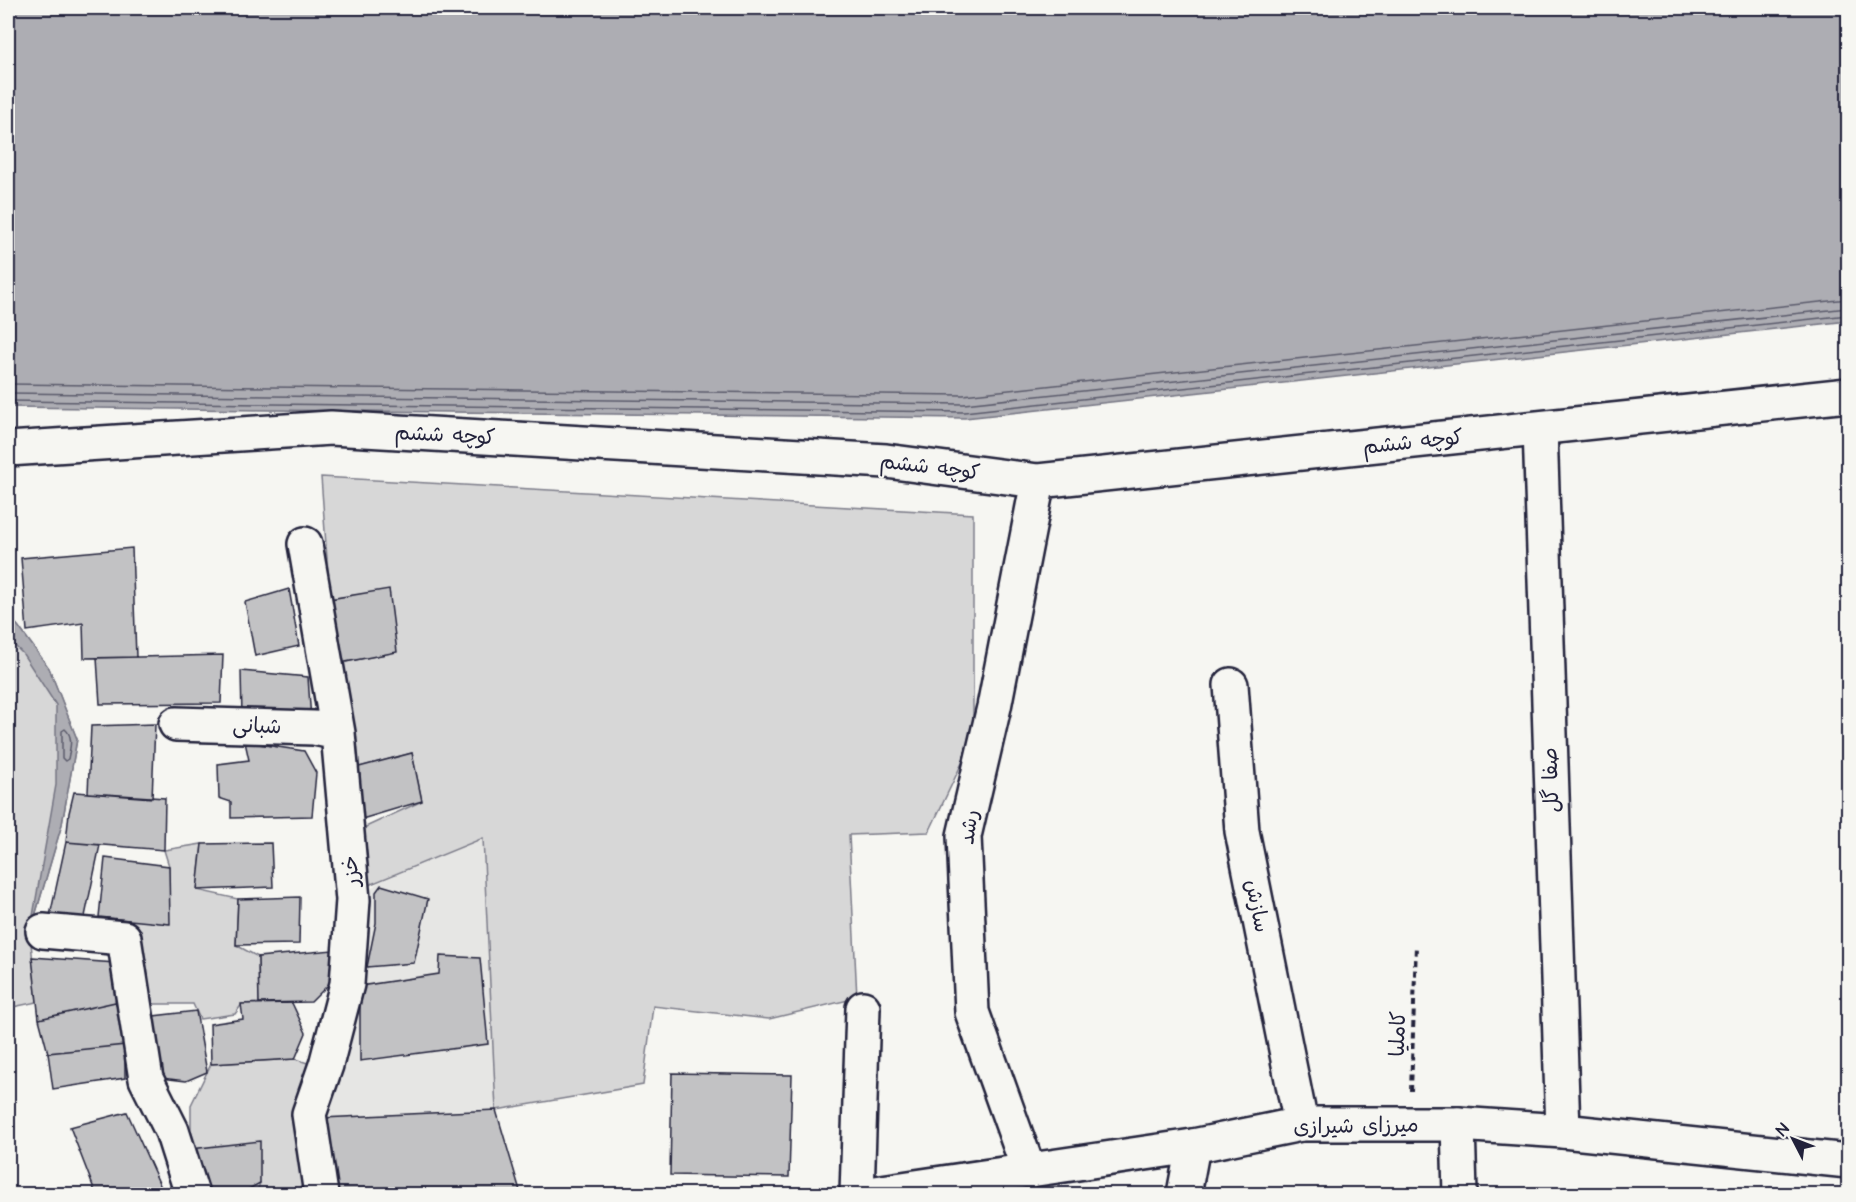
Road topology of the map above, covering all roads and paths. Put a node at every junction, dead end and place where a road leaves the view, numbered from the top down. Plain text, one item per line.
1 (1848, 395) edge
2 (1540, 428) junction
3 (8, 449) edge
4 (1038, 481) junction
5 (305, 544) dead end
6 (1231, 685) dead end
7 (176, 724) dead end
8 (338, 733) junction
9 (43, 932) dead end
10 (1416, 945) dead end
11 (863, 1008) dead end
12 (1301, 1124) junction
13 (1410, 1124) junction
14 (1458, 1124) junction
15 (1563, 1131) junction
16 (1193, 1146) junction
17 (1848, 1161) edge
18 (1029, 1171) junction
19 (961, 1188) edge
20 (192, 1194) edge
21 (321, 1194) edge
22 (857, 1194) edge
23 (868, 1194) edge
24 (1184, 1194) edge
25 (1460, 1194) edge

1 - 2 street, کوچه ششم
2 - 4 street, کوچه ششم
2 - 15 street, صفا گل
3 - 4 street, کوچه ششم
4 - 18 street, رشد
5 - 8 street, خزر
6 - 12 street, سازش
7 - 8 street, شبانی
8 - 21 street, خزر
9 - 20 street
10 - 13 path, کاملیا
11 - 22 street
12 - 13 street, میرزای شیرازی
12 - 16 street, میرزای شیرازی
13 - 14 street, میرزای شیرازی
14 - 15 street, میرزای شیرازی
14 - 25 street
15 - 17 street, میرزای شیرازی
16 - 18 street, میرزای شیرازی
16 - 24 street
18 - 19 street, میرزای شیرازی
19 - 23 street, میرزای شیرازی

